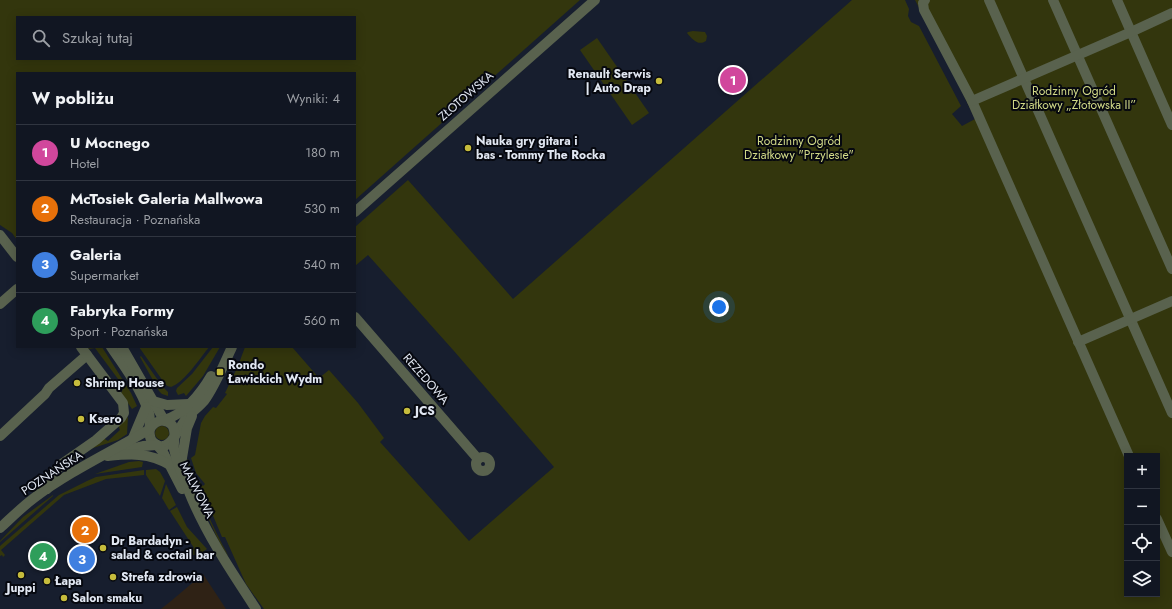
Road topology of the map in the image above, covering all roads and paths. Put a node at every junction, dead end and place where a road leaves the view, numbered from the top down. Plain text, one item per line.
1 (595, 0) edge
2 (925, 0) edge
3 (989, 0) edge
4 (1053, 0) edge
5 (1117, 0) edge
6 (1172, 13) edge
7 (1131, 32) junction
8 (1078, 55) junction
9 (1024, 79) junction
10 (972, 101) junction
11 (1172, 125) edge
12 (356, 211) edge
13 (0, 235) edge
14 (16, 256) edge
15 (1172, 269) edge
16 (16, 290) edge
17 (1172, 301) edge
18 (0, 304) edge
19 (356, 318) edge
20 (1131, 319) junction
21 (1078, 342) junction
22 (112, 348) edge
23 (123, 348) edge
24 (226, 348) edge
25 (231, 348) edge
26 (84, 351) edge
27 (150, 404) junction
28 (191, 408) junction
29 (1172, 413) edge
30 (164, 420) junction
31 (150, 429) junction
32 (0, 436) edge
33 (136, 436) junction
34 (174, 437) junction
35 (157, 445) junction
36 (1128, 453) edge
37 (104, 456) junction
38 (478, 458) dead end
39 (170, 465) junction
40 (180, 468) junction
41 (47, 489) junction
42 (1160, 525) edge
43 (0, 528) edge
44 (215, 546) junction
45 (1172, 552) edge
46 (256, 609) edge

1 - 12 street, ZŁOTOWSKA
2 - 10 street
3 - 9 street
4 - 8 street
5 - 7 street
6 - 7 street
7 - 8 street
7 - 11 street
8 - 9 street
8 - 15 street
9 - 10 street
9 - 20 street
10 - 21 street
13 - 14 street
16 - 18 street
17 - 20 street
19 - 38 street, REZEDOWA
20 - 21 street
20 - 29 street
21 - 36 street
22 - 27 street
23 - 27 street
24 - 28 street
25 - 28 street
26 - 32 street
26 - 41 street
27 - 28 street
27 - 30 street
27 - 31 street
27 - 33 street
28 - 30 street
28 - 34 street
28 - 40 street, MALWOWA
30 - 31 street
30 - 34 street
31 - 33 street, POZNAŃSKA
31 - 35 street
33 - 37 street, POZNAŃSKA
34 - 35 street
34 - 40 street, MALWOWA
35 - 37 street
35 - 39 street, MALWOWA
37 - 39 street
37 - 41 street, POZNAŃSKA
39 - 44 street, MALWOWA
40 - 44 street, MALWOWA
41 - 43 street, POZNAŃSKA
42 - 45 street
44 - 46 street, MALWOWA

